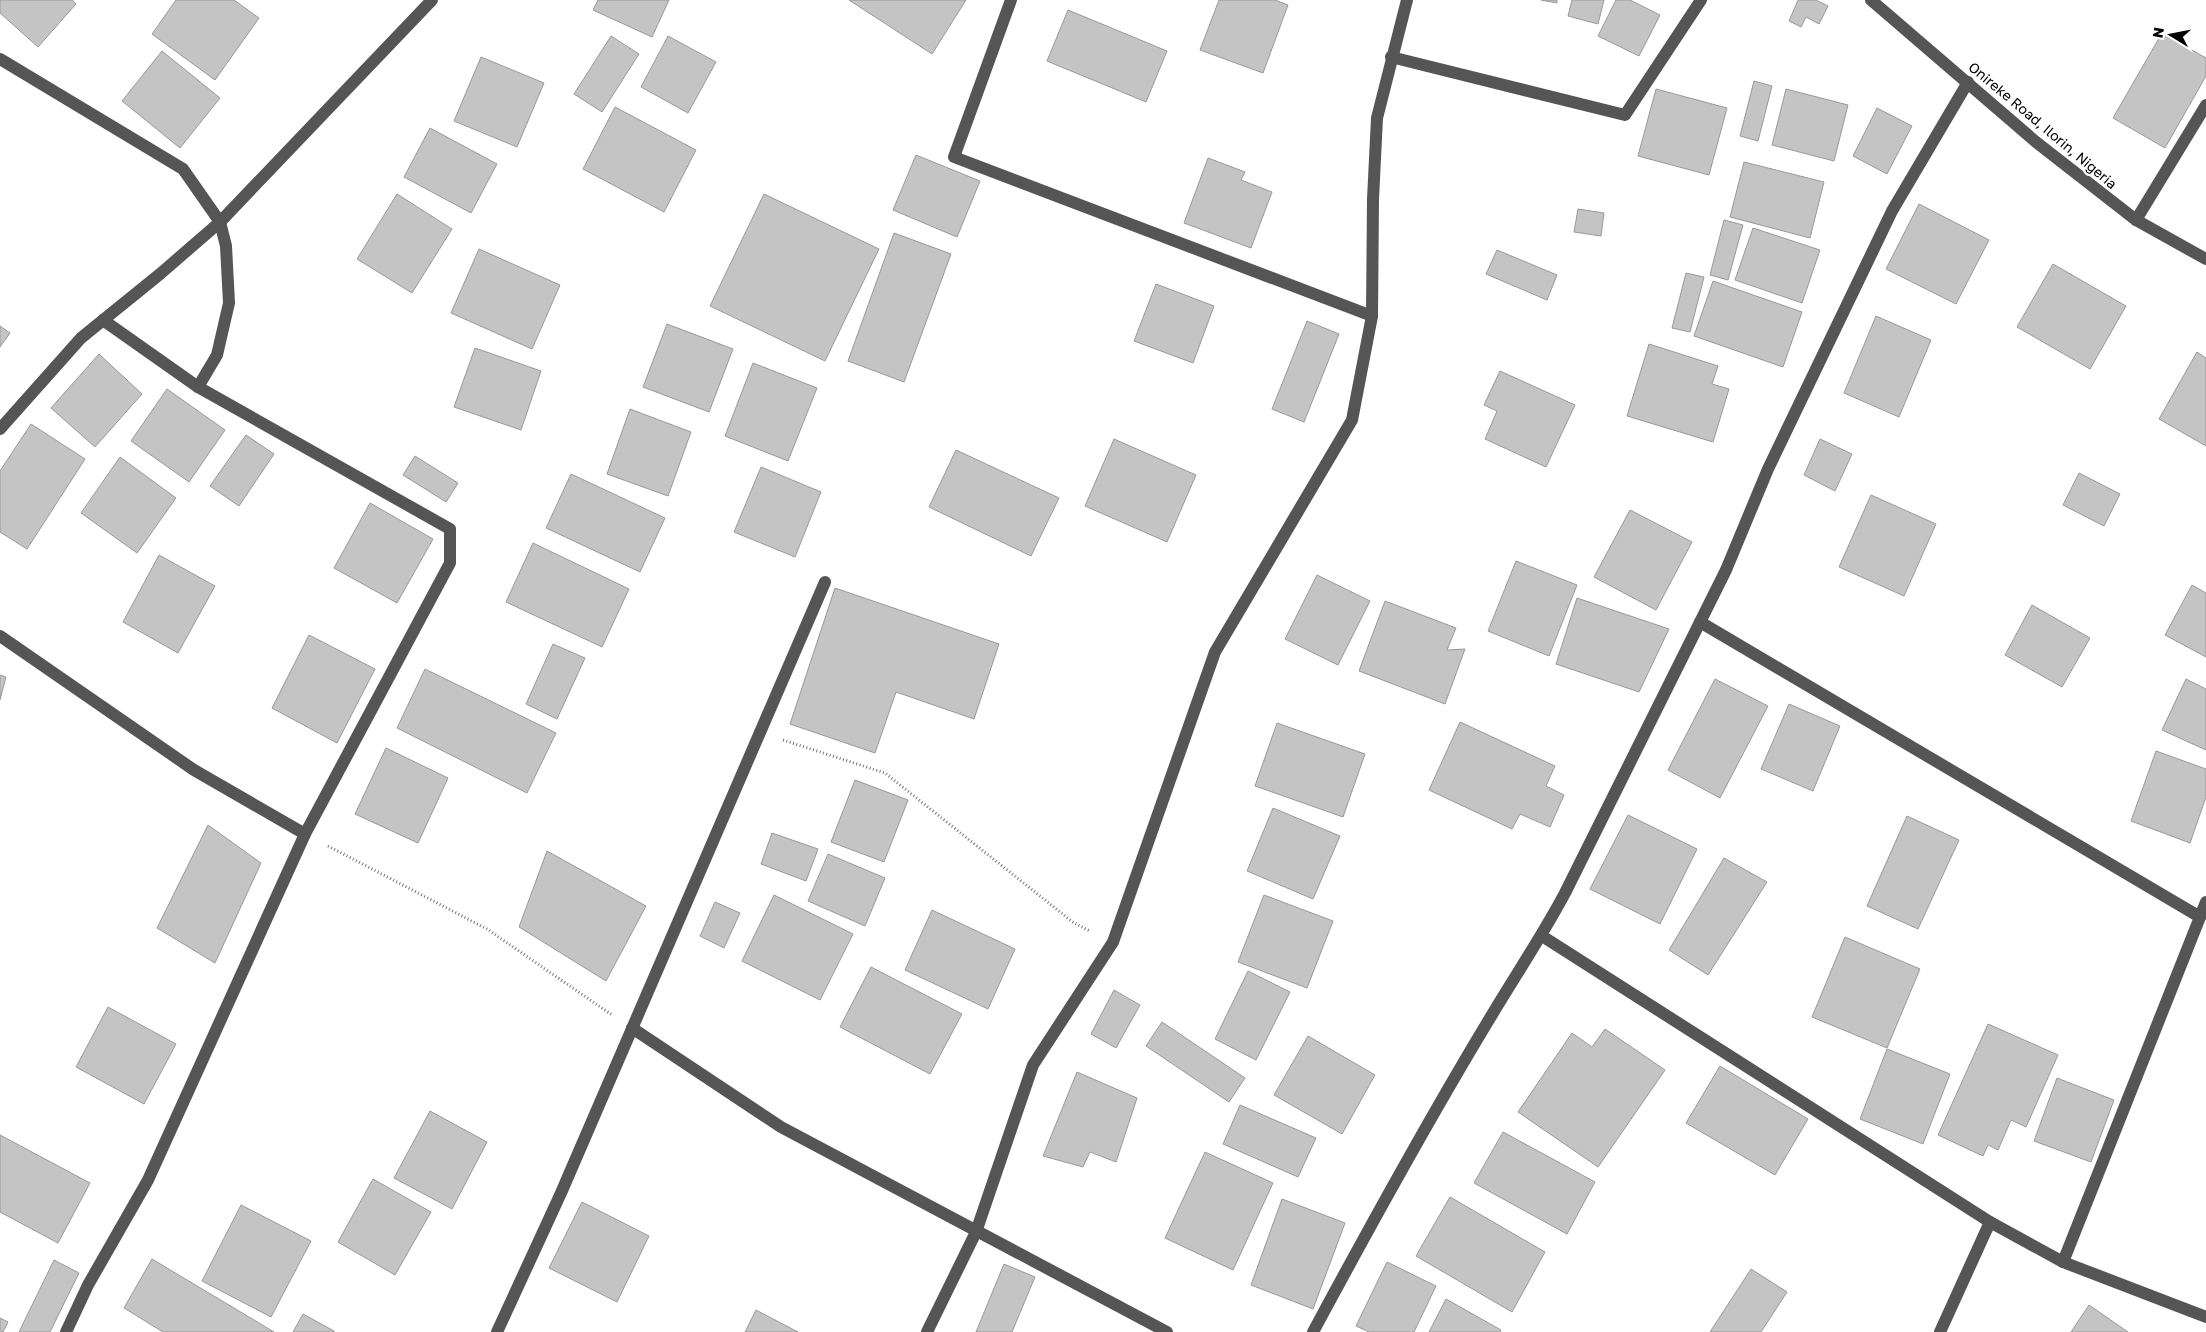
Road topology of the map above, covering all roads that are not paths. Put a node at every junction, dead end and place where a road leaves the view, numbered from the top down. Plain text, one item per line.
1 (432, 0) edge
2 (1011, 0) edge
3 (1407, 0) edge
4 (1701, 0) edge
5 (1871, 0) edge
6 (1391, 57) junction
7 (0, 59) edge
8 (1968, 82) junction
9 (2206, 105) edge
10 (2136, 220) junction
11 (220, 222) junction
12 (2206, 259) edge
13 (1372, 316) junction
14 (103, 320) junction
15 (198, 387) junction
16 (0, 429) edge
17 (824, 582) dead end
18 (1700, 622) junction
19 (0, 636) edge
20 (305, 834) junction
21 (2206, 902) edge
22 (2200, 916) junction
23 (1542, 936) junction
24 (632, 1028) junction
25 (1990, 1222) junction
26 (976, 1232) junction
27 (2063, 1262) junction
28 (2206, 1317) edge
29 (66, 1332) edge
30 (497, 1332) edge
31 (927, 1332) edge
32 (1167, 1332) edge
33 (1313, 1332) edge
34 (1940, 1332) edge

1 - 11 street
2 - 13 street
3 - 6 street
4 - 6 street
5 - 8 street, Onireke Road, Ilorin, Nigeria
6 - 13 street
7 - 11 street
8 - 10 street, Onireke Road, Ilorin, Nigeria
8 - 18 street
9 - 10 street
10 - 12 street, Onireke Road, Ilorin, Nigeria
11 - 14 street
11 - 15 street
13 - 26 street
14 - 15 street
14 - 16 street
15 - 20 street
17 - 24 street
18 - 22 street
18 - 23 street
19 - 20 street
20 - 29 street
21 - 22 street
22 - 27 street
23 - 25 street
23 - 33 street
24 - 26 street
24 - 30 street
25 - 27 street
25 - 34 street
26 - 31 street
26 - 32 street
27 - 28 street

